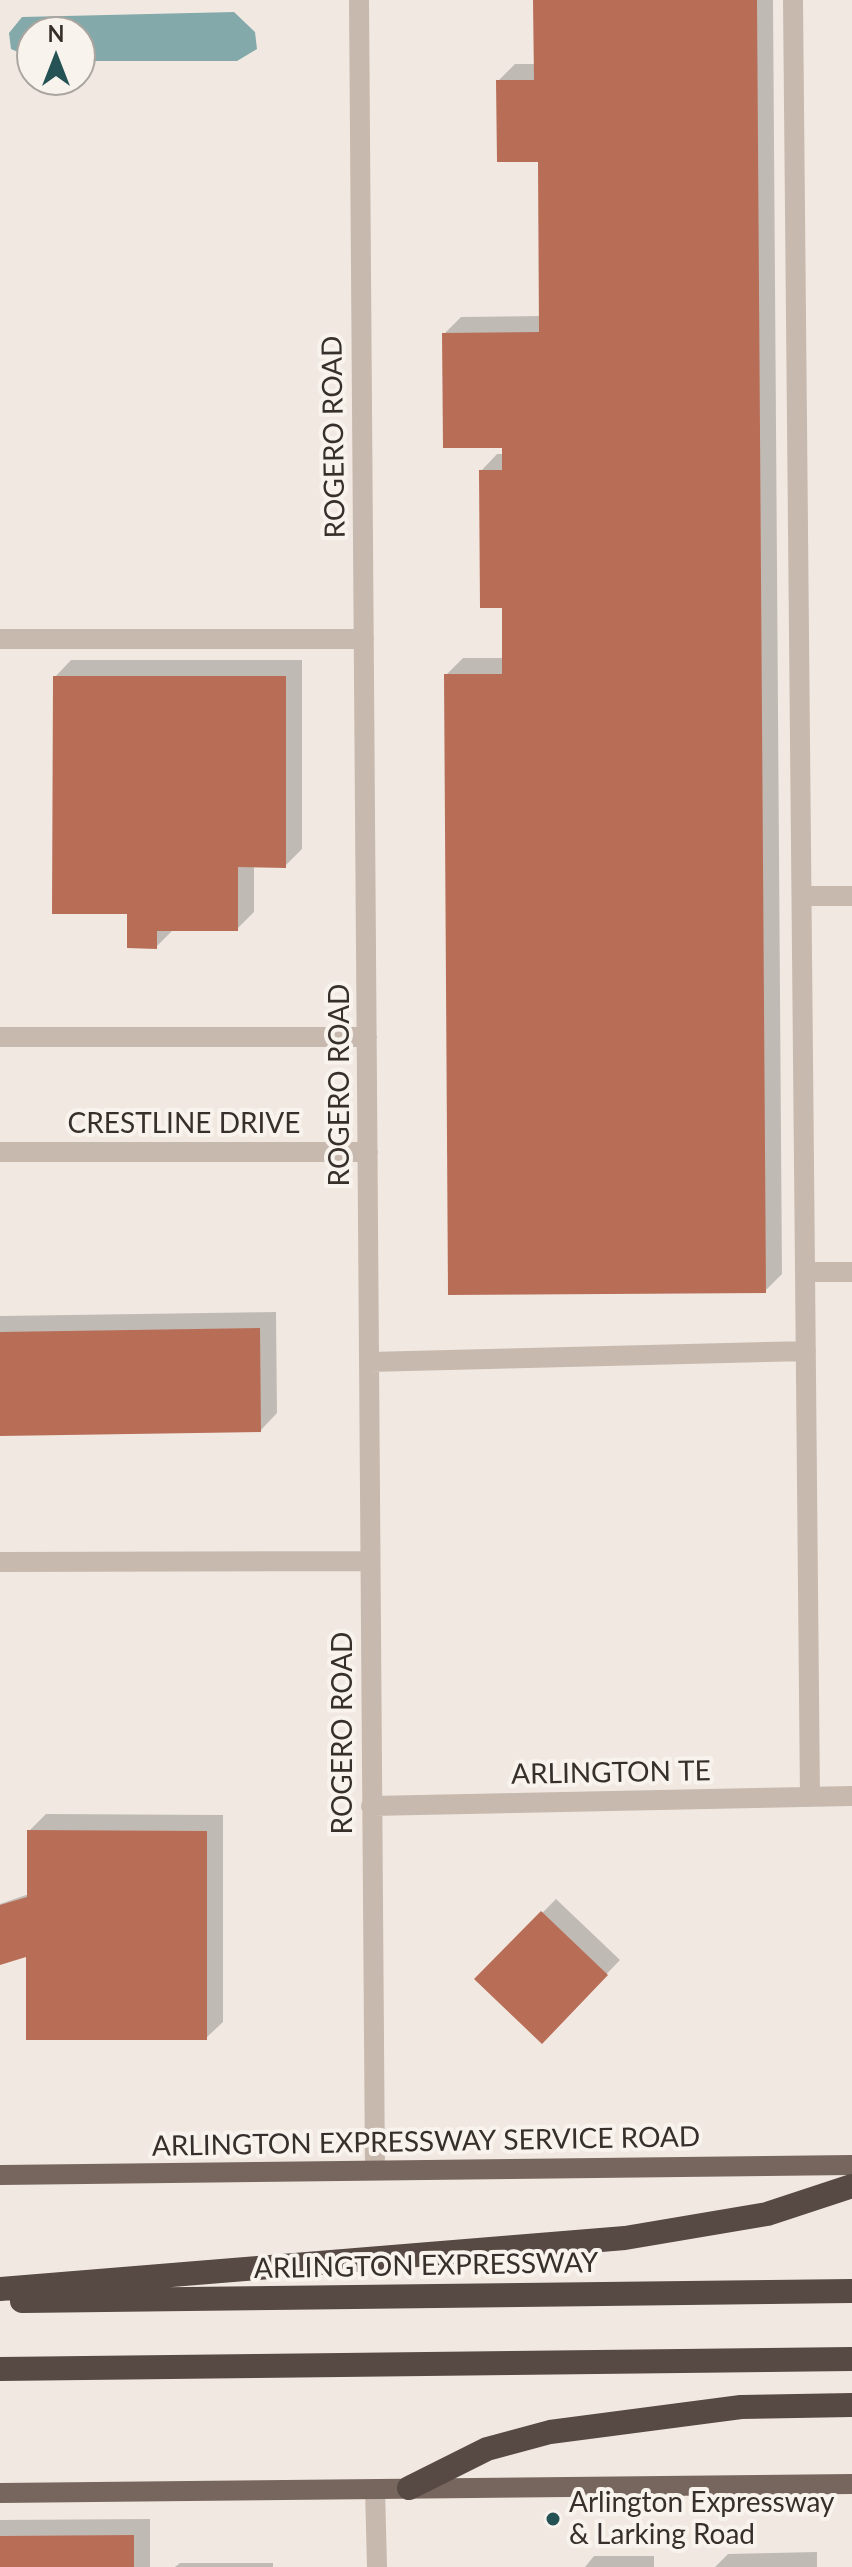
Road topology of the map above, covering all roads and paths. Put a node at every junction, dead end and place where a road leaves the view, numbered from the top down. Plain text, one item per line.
1 (359, 0) edge
2 (793, 0) edge
3 (0, 639) edge
4 (364, 639) junction
5 (802, 896) junction
6 (852, 896) edge
7 (0, 1037) edge
8 (367, 1037) junction
9 (0, 1152) edge
10 (368, 1152) junction
11 (805, 1272) junction
12 (852, 1272) edge
13 (806, 1351) junction
14 (369, 1362) junction
15 (370, 1561) junction
16 (0, 1562) edge
17 (852, 1796) edge
18 (810, 1797) junction
19 (371, 1806) junction
20 (852, 2165) edge
21 (375, 2170) junction
22 (0, 2175) edge
23 (852, 2186) edge
24 (0, 2289) edge
25 (852, 2291) edge
26 (0, 2301) edge
27 (852, 2359) edge
28 (0, 2369) edge
29 (852, 2405) edge
30 (852, 2484) edge
31 (409, 2488) junction
32 (375, 2489) junction
33 (0, 2493) edge
34 (377, 2567) edge

1 - 4 street, ROGERO ROAD
2 - 5 street
3 - 4 street
4 - 8 street, ROGERO ROAD
5 - 6 street
5 - 11 street
7 - 8 street
8 - 10 street, ROGERO ROAD
9 - 10 street, CRESTLINE DRIVE
10 - 14 street, ROGERO ROAD
11 - 12 street
11 - 13 street
13 - 14 street
13 - 18 street
14 - 15 street, ROGERO ROAD
15 - 16 street
15 - 19 street, ROGERO ROAD
17 - 18 street, ARLINGTON TE
18 - 19 street, ARLINGTON TE
19 - 21 street, ROGERO ROAD
20 - 21 main road, ARLINGTON EXPRESSWAY SERVICE ROAD
21 - 22 main road, ARLINGTON EXPRESSWAY SERVICE ROAD
23 - 24 highway
25 - 26 highway, ARLINGTON EXPRESSWAY
27 - 28 highway
29 - 31 highway
30 - 31 main road
31 - 32 main road
32 - 33 main road
32 - 34 street

